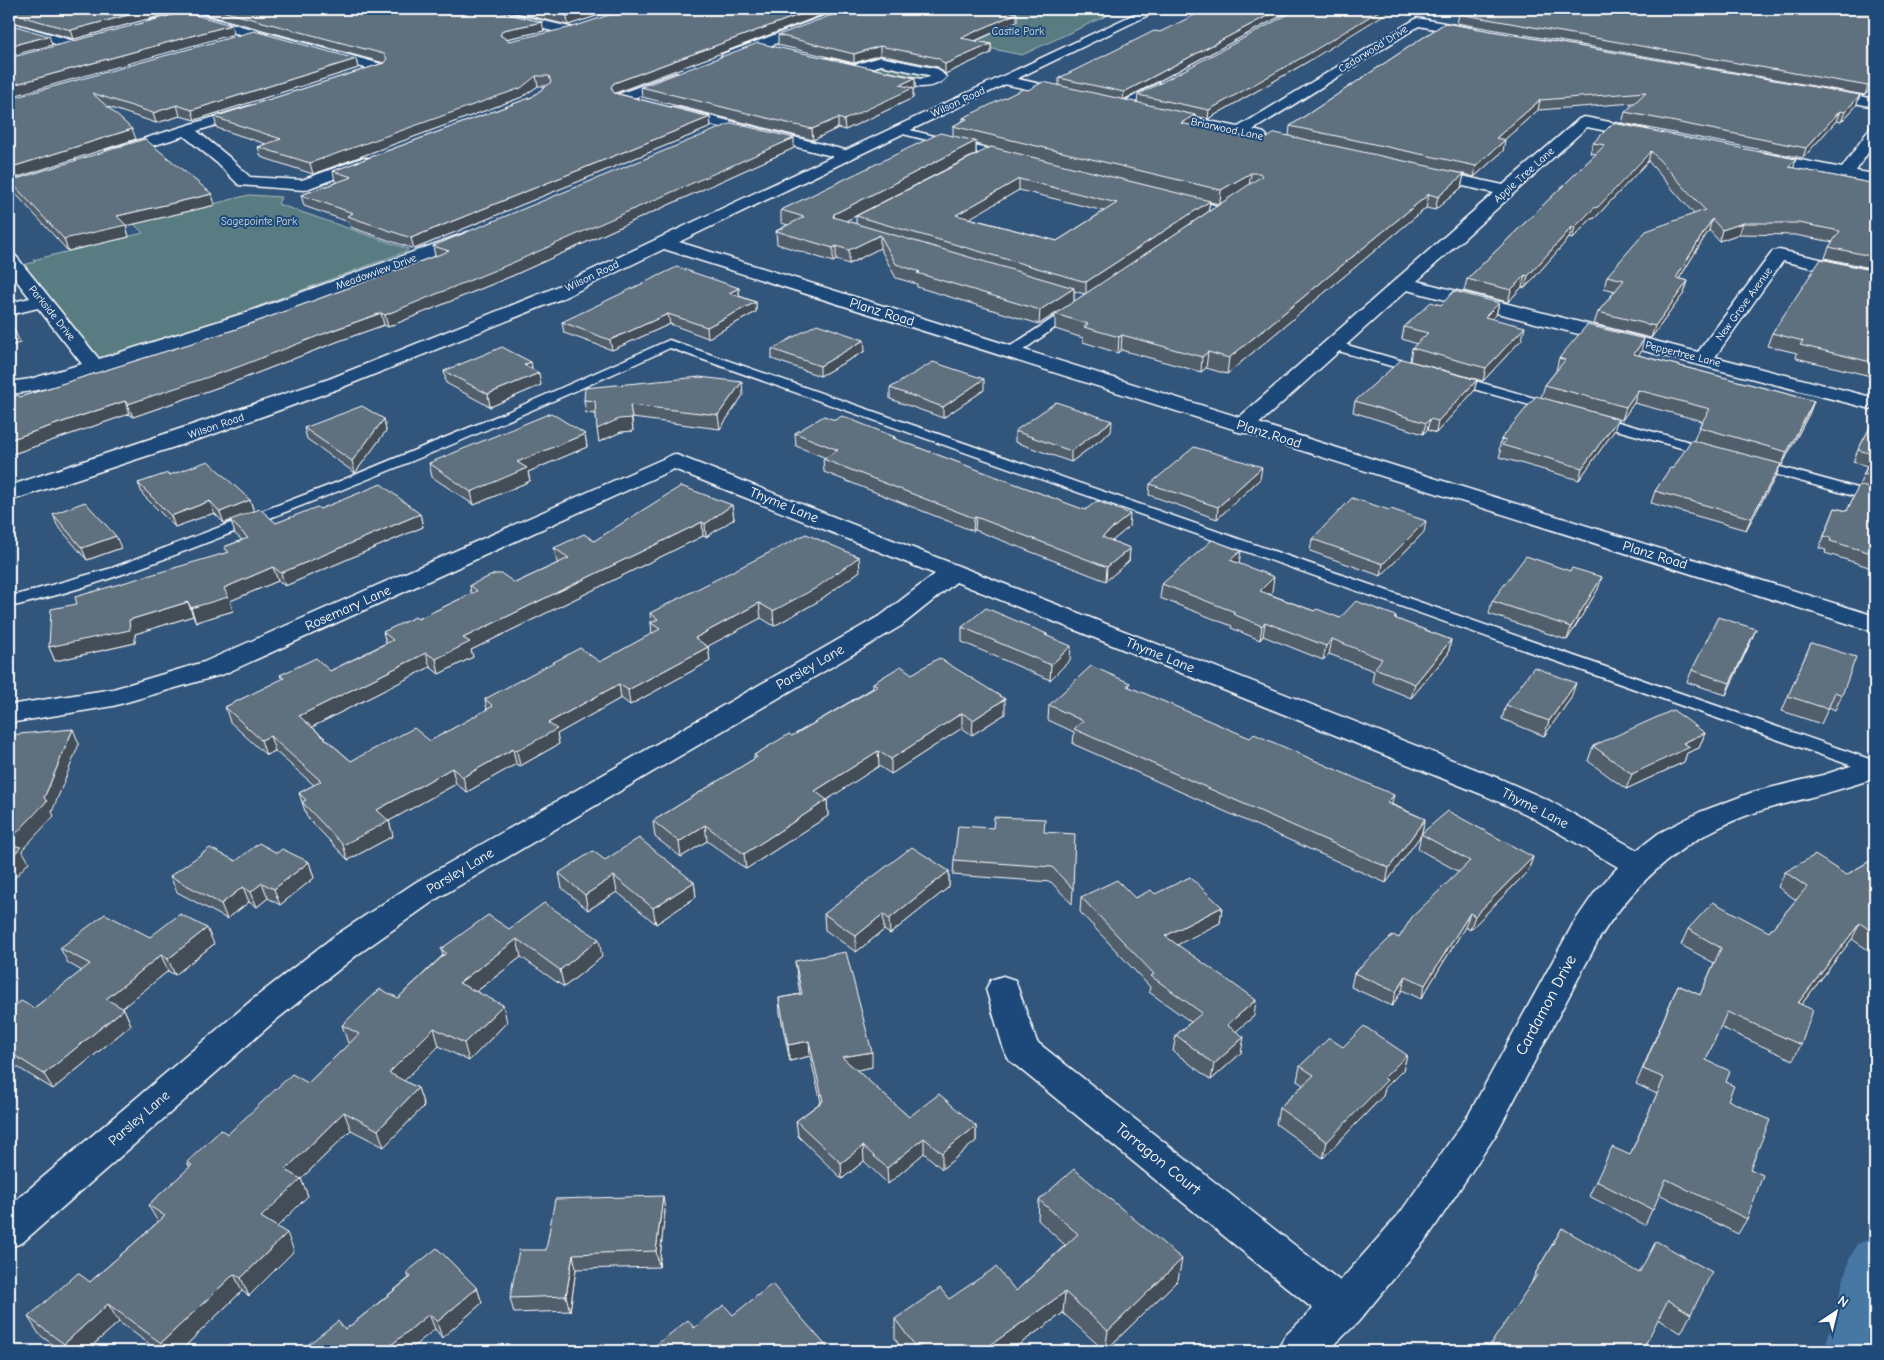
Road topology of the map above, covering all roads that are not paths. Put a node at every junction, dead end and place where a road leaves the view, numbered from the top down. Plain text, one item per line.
1 (210, 9) edge
2 (477, 9) edge
3 (873, 9) edge
4 (1155, 9) edge
5 (185, 15) junction
6 (9, 26) edge
7 (138, 28) edge
8 (256, 34) junction
9 (1494, 36) edge
10 (544, 37) edge
11 (227, 42) edge
12 (758, 46) junction
13 (777, 51) edge
14 (45, 53) edge
15 (816, 60) edge
16 (712, 63) edge
17 (855, 69) junction
18 (685, 74) edge
19 (352, 77) edge
20 (1005, 80) junction
21 (1164, 83) edge
22 (1806, 90) edge
23 (1082, 97) edge
24 (1101, 101) edge
25 (1875, 103) edge
26 (269, 104) edge
27 (1121, 106) junction
28 (732, 126) junction
29 (186, 130) junction
30 (898, 130) junction
31 (1875, 131) edge
32 (1240, 132) junction
33 (704, 138) edge
34 (1662, 138) edge
35 (1278, 140) edge
36 (989, 153) junction
37 (1739, 153) edge
38 (847, 155) junction
39 (102, 157) edge
40 (379, 157) edge
41 (1015, 159) edge
42 (972, 162) edge
43 (1412, 170) edge
44 (1846, 174) junction
45 (1875, 179) edge
46 (1507, 191) junction
47 (1175, 198) edge
48 (1235, 204) edge
49 (1222, 210) junction
50 (1198, 226) edge
51 (486, 230) edge
52 (662, 243) junction
53 (9, 259) edge
54 (1875, 277) edge
55 (1404, 283) junction
56 (1077, 298) edge
57 (42, 301) junction
58 (9, 309) edge
59 (1333, 346) junction
60 (1011, 352) junction
61 (1703, 360) junction
62 (96, 367) junction
63 (9, 388) edge
64 (1875, 404) edge
65 (1243, 426) junction
66 (1723, 455) edge
67 (674, 461) joint
68 (1742, 461) edge
69 (9, 494) edge
70 (1875, 498) edge
71 (953, 572) junction
72 (9, 602) edge
73 (1875, 624) edge
74 (9, 714) edge
75 (1875, 768) edge
76 (1639, 865) junction
77 (1003, 990) dead end
78 (9, 1230) edge
79 (1343, 1308) junction
80 (1300, 1351) edge

1 - 5 street
2 - 10 street
3 - 12 street
4 - 20 street, Wilson Road
5 - 7 street
5 - 8 street
6 - 14 street
8 - 11 street
8 - 19 street
9 - 32 street, Cedarwood Drive
12 - 13 street
12 - 16 street
15 - 17 street
17 - 17 street
18 - 28 street
20 - 23 street
20 - 30 street, Wilson Road
21 - 27 lane
22 - 25 street
24 - 27 street, Briarwood Lane
26 - 29 street
27 - 32 street, Briarwood Lane
28 - 33 street
28 - 38 street
29 - 39 street
29 - 40 street
30 - 36 lane
30 - 38 street, Wilson Road
31 - 44 street
32 - 35 street, Briarwood Lane
34 - 46 street, Apple Tree Lane
36 - 41 lane
36 - 42 lane
37 - 44 street
38 - 52 street, Wilson Road
43 - 46 street
44 - 45 street
46 - 55 street, Apple Tree Lane
47 - 49 lane
48 - 49 lane
49 - 50 lane
51 - 62 street, Meadowview Drive
52 - 60 street, Planz Road
52 - 69 street, Wilson Road
53 - 57 street, Parkside Drive
54 - 61 street, New Grove Avenue
55 - 59 street, Apple Tree Lane
55 - 61 street, Peppertree Lane
56 - 60 lane
57 - 58 street
57 - 62 street, Parkside Drive
59 - 65 street, Apple Tree Lane
59 - 66 lane
60 - 65 street, Planz Road
61 - 64 street, Peppertree Lane
62 - 63 street, Meadowview Drive
65 - 73 street, Planz Road
67 - 71 street, Thyme Lane
67 - 74 street, Rosemary Lane
68 - 70 lane
71 - 76 street, Thyme Lane
71 - 78 street, Parsley Lane
72 - 75 lane
75 - 76 street, Cardamon Drive
76 - 79 street, Cardamon Drive
77 - 79 street, Tarragon Court
79 - 80 street, Cardamon Drive

